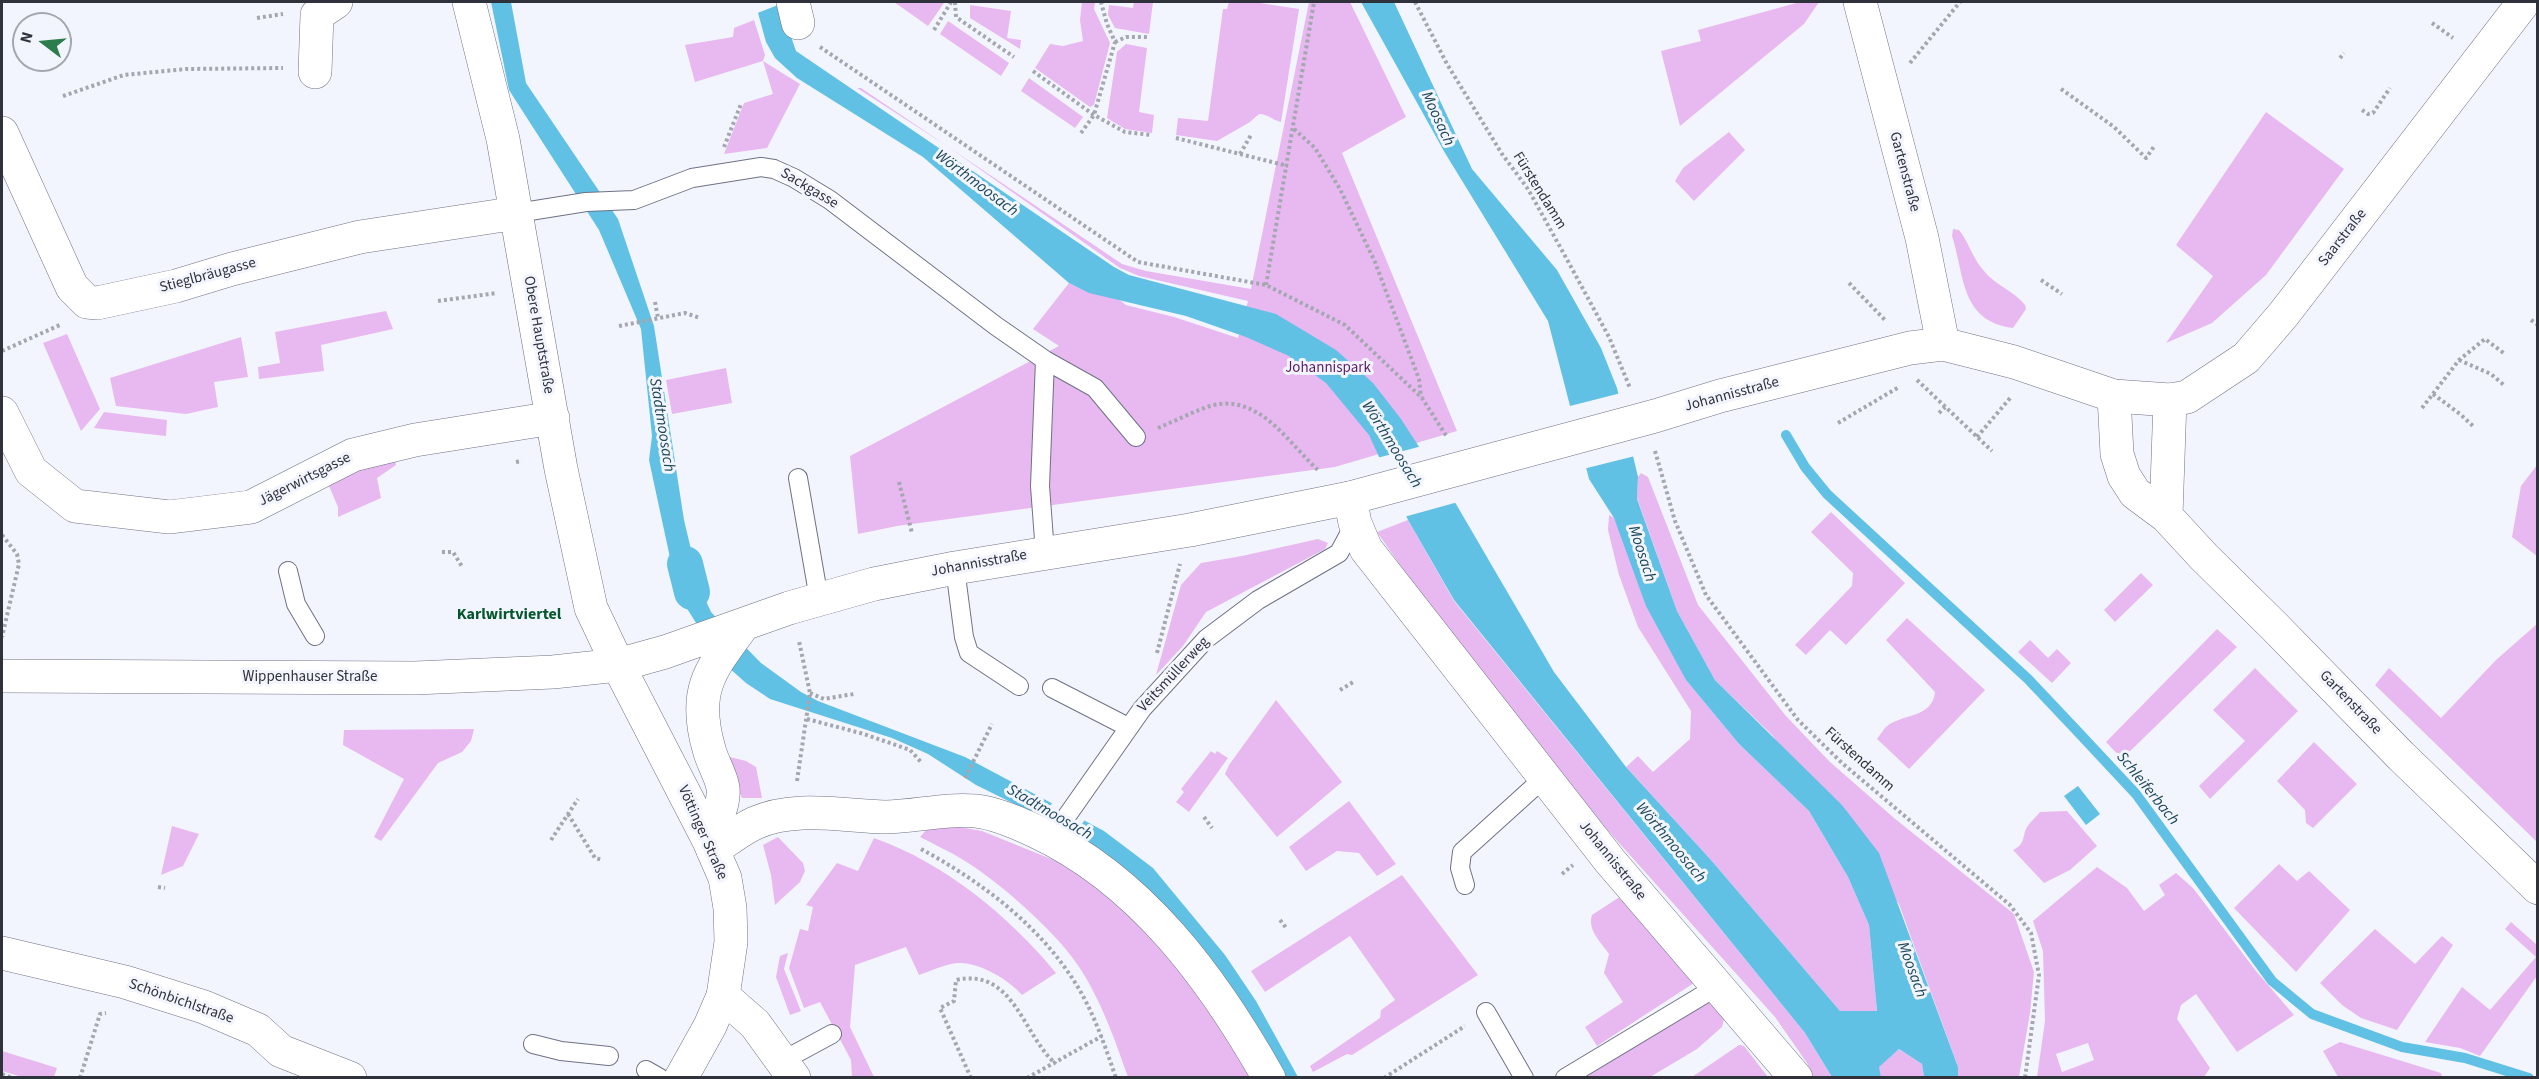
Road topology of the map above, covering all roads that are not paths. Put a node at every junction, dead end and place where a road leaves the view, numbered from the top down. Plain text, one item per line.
1 (336, 2) edge
2 (469, 2) edge
3 (1860, 2) edge
4 (2524, 2) edge
5 (315, 70) road end
6 (2, 133) edge
7 (516, 213) junction
8 (1943, 344) junction
9 (1046, 360) junction
10 (2114, 396) junction
11 (2170, 400) junction
12 (2, 413) edge
13 (553, 417) junction
14 (1136, 437) road end
15 (798, 478) dead end
16 (1352, 497) junction
17 (2166, 516) junction
18 (1045, 553) junction
19 (955, 568) junction
20 (288, 571) dead end
21 (819, 599) junction
22 (744, 624) junction
23 (315, 636) dead end
24 (618, 665) junction
25 (2, 676) edge
26 (1019, 686) dead end
27 (1052, 688) dead end
28 (1128, 727) junction
29 (1545, 777) junction
30 (1054, 835) junction
31 (711, 845) junction
32 (1465, 885) dead end
33 (2538, 888) edge
34 (2, 953) edge
35 (1718, 986) junction
36 (723, 996) junction
37 (1486, 1012) road end
38 (832, 1034) dead end
39 (533, 1044) dead end
40 (609, 1056) dead end
41 (276, 1064) edge
42 (788, 1069) edge
43 (350, 1077) edge
44 (681, 1077) edge
45 (1269, 1077) edge
46 (1524, 1077) edge
47 (1565, 1077) edge
48 (1796, 1077) edge

1 - 5 street
2 - 7 street, Obere Hauptstraße
3 - 8 street, Gartenstraße
4 - 11 street, Saarstraße
6 - 7 street, Stieglbräugasse
7 - 9 lane, Sackgasse
7 - 13 street, Obere Hauptstraße
8 - 10 street, Johannisstraße
8 - 16 street, Johannisstraße
9 - 14 lane, Sackgasse
9 - 18 lane
10 - 11 street, Saarstraße
10 - 17 street, Gartenstraße
11 - 17 street
12 - 13 street, Jägerwirtsgasse
13 - 24 street, Obere Hauptstraße
15 - 21 lane
16 - 18 street, Johannisstraße
16 - 28 lane, Veitsmüllerweg
16 - 29 street, Johannisstraße
17 - 33 street, Gartenstraße
18 - 19 street, Johannisstraße
19 - 21 street, Johannisstraße
19 - 26 lane
20 - 23 lane
21 - 22 street, Johannisstraße
22 - 24 street, Johannisstraße
22 - 31 street
24 - 25 street, Wippenhauser Straße
24 - 31 street, Vöttinger Straße
27 - 28 lane
28 - 30 lane, Veitsmüllerweg
29 - 32 lane
29 - 35 street, Johannisstraße
30 - 31 street
30 - 45 street
31 - 36 street, Vöttinger Straße
34 - 41 street, Schönbichlstraße
35 - 47 lane
35 - 48 street, Johannisstraße
36 - 42 street
36 - 44 street, Vöttinger Straße
37 - 46 lane
38 - 42 lane
39 - 40 lane
41 - 43 street, Schönbichlstraße

